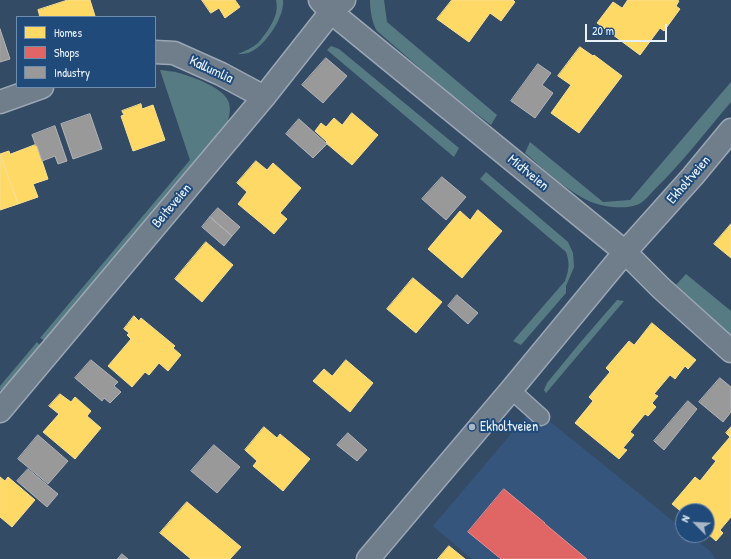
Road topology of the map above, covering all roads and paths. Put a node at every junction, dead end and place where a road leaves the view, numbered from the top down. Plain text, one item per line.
1 (331, 4) edge
2 (156, 52) edge
3 (39, 88) edge
4 (264, 97) junction
5 (0, 102) edge
6 (731, 130) edge
7 (625, 252) junction
8 (731, 351) edge
9 (511, 390) junction
10 (0, 411) edge
11 (541, 417) dead end
12 (368, 559) edge

1 - 4 street, Beiteveien
1 - 7 street, Midtveien
2 - 4 street, Kallumlia
3 - 5 street
4 - 10 street, Beiteveien
6 - 7 street, Ekholtveien
7 - 8 street, Midtveien
7 - 9 street, Ekholtveien
9 - 11 lane
9 - 12 street, Ekholtveien

